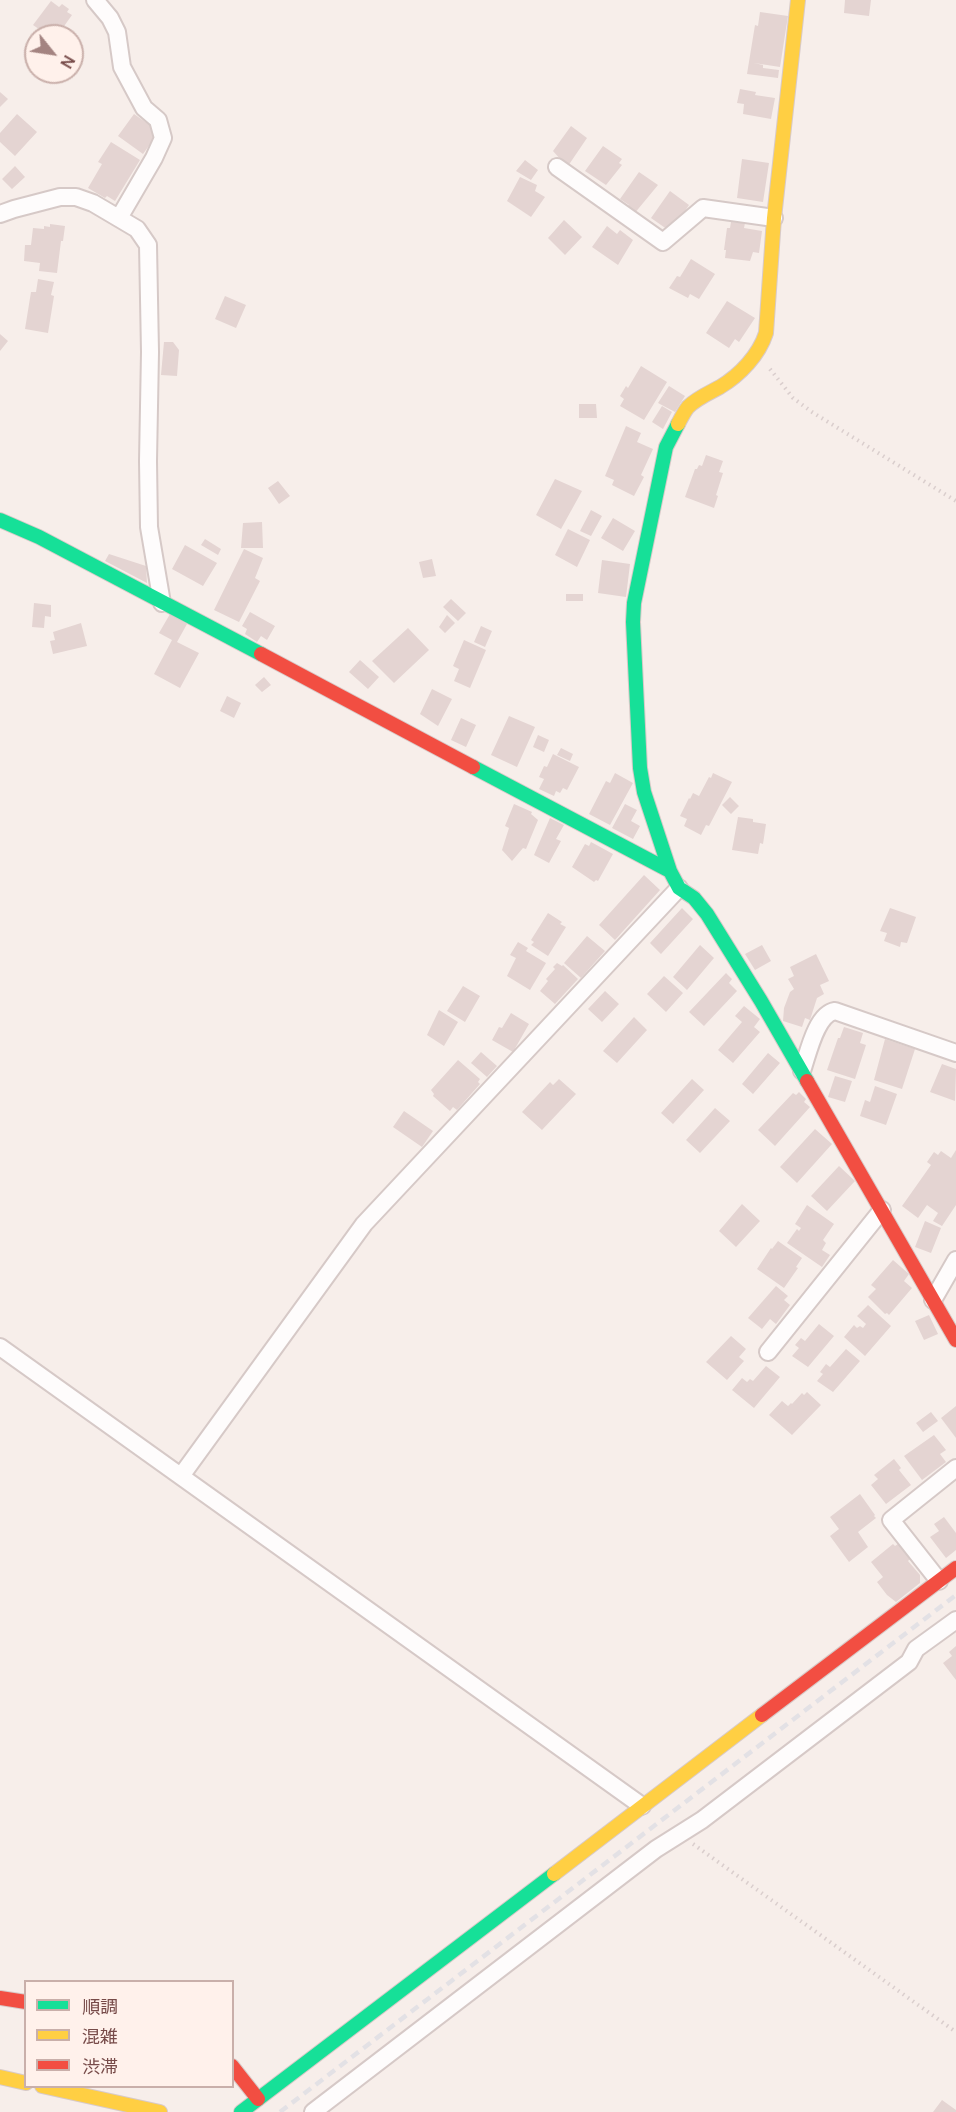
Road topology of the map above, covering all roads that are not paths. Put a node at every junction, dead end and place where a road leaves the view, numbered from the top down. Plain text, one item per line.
1 (94, 0) edge
2 (798, 0) edge
3 (558, 167) dead end
4 (0, 214) edge
5 (119, 218) junction
6 (774, 218) junction
7 (0, 520) edge
8 (162, 603) junction
9 (670, 871) junction
10 (679, 888) junction
11 (956, 1053) edge
12 (802, 1071) junction
13 (882, 1210) junction
14 (956, 1260) edge
15 (933, 1300) junction
16 (956, 1340) edge
17 (0, 1347) edge
18 (768, 1352) dead end
19 (956, 1468) edge
20 (181, 1476) junction
21 (956, 1568) edge
22 (939, 1581) junction
23 (956, 1620) edge
24 (642, 1806) junction
25 (0, 1998) edge
26 (24, 2002) edge
27 (234, 2069) edge
28 (0, 2077) edge
29 (24, 2083) edge
30 (51, 2088) edge
31 (258, 2099) junction
32 (160, 2112) edge
33 (241, 2112) edge
34 (313, 2112) edge

1 - 5 street
2 - 6 main road
3 - 6 street
4 - 5 street
5 - 8 street
6 - 9 main road
7 - 8 main road
8 - 9 main road
9 - 10 main road
10 - 12 main road
10 - 20 street
11 - 12 street
12 - 13 main road
13 - 15 main road
13 - 18 street
14 - 15 street
15 - 16 main road
17 - 20 street
19 - 22 street
20 - 24 street
21 - 22 main road
22 - 24 main road
23 - 34 street
24 - 31 main road
25 - 26 main road
27 - 31 main road
28 - 29 main road
30 - 32 main road
31 - 33 main road

